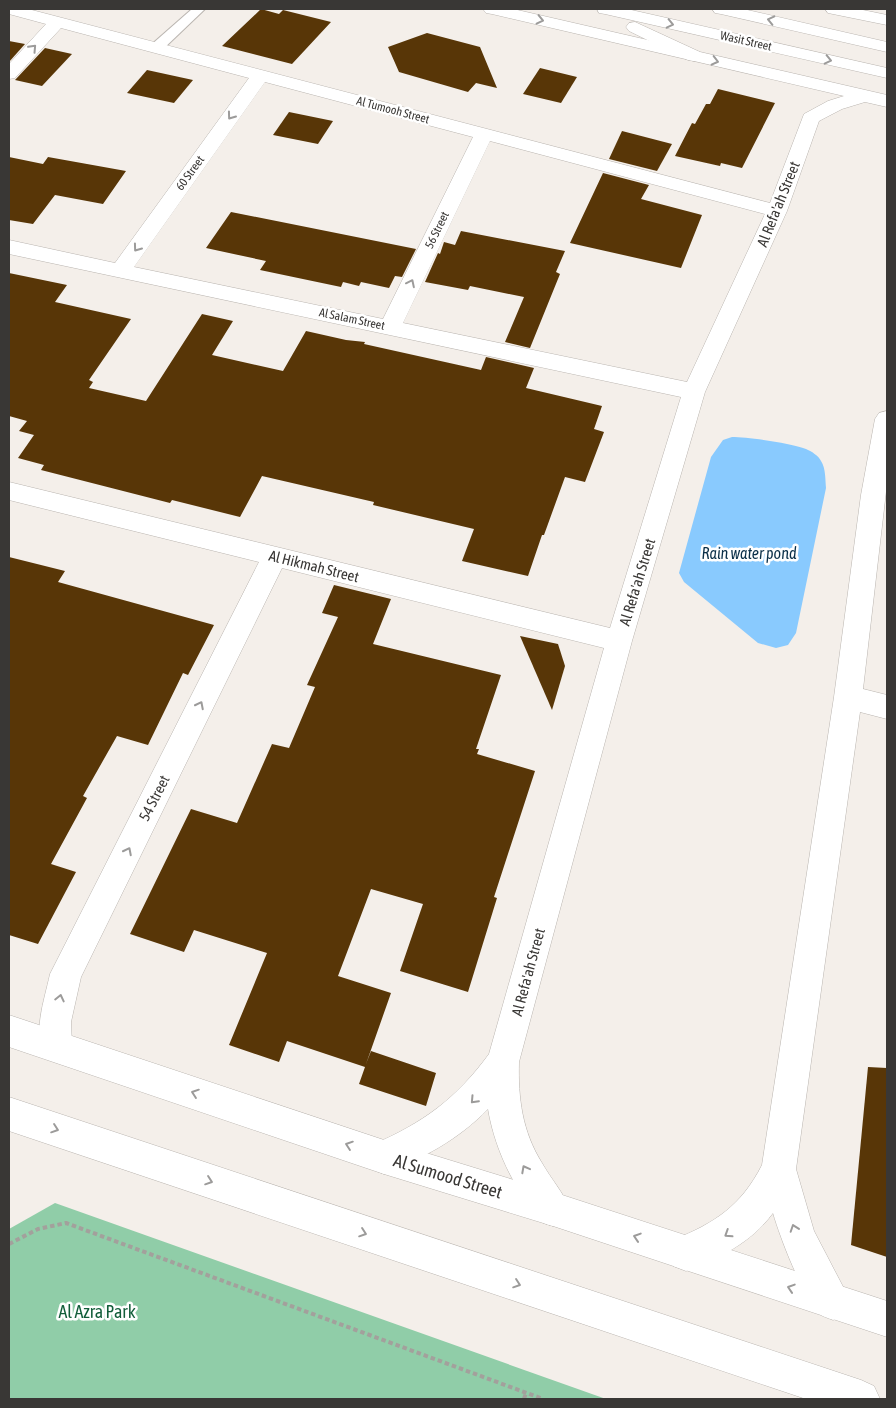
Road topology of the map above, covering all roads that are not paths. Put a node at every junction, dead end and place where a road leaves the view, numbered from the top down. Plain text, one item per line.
1 (199, 9) edge
2 (492, 9) edge
3 (592, 9) edge
4 (605, 9) edge
5 (721, 9) edge
6 (834, 9) edge
7 (9, 10) edge
8 (886, 20) edge
9 (57, 22) junction
10 (887, 47) edge
11 (156, 48) junction
12 (694, 56) junction
13 (887, 73) edge
14 (9, 74) edge
15 (260, 76) junction
16 (785, 78) junction
17 (864, 96) junction
18 (887, 101) edge
19 (806, 105) junction
20 (484, 134) junction
21 (777, 211) junction
22 (9, 247) edge
23 (120, 270) junction
24 (390, 327) junction
25 (694, 392) junction
26 (886, 428) edge
27 (9, 491) edge
28 (275, 556) junction
29 (619, 642) junction
30 (848, 697) junction
31 (887, 707) edge
32 (9, 1031) edge
33 (56, 1046) junction
34 (503, 1062) junction
35 (9, 1114) edge
36 (384, 1157) junction
37 (779, 1169) junction
38 (553, 1209) junction
39 (686, 1253) junction
40 (833, 1302) junction
41 (887, 1319) edge
42 (860, 1399) edge

1 - 11 lane
2 -> 12 main road
3 - 12 main road
4 -> 13 main road, Wasit Street
10 -> 5 main road, Wasit Street
6 - 8 main road
7 - 9 main road, Al Tumooh Street
9 - 11 main road, Al Tumooh Street
14 -> 9 main road
11 - 15 main road, Al Tumooh Street
12 -> 16 main road
15 - 20 main road, Al Tumooh Street
15 -> 23 main road, 60 Street
16 - 17 main road
16 - 19 main road
17 - 18 main road
17 - 19 main road
19 - 21 main road, Al Refa'ah Street
20 - 21 main road, Al Tumooh Street
24 -> 20 main road, 56 Street
21 - 25 main road, Al Refa'ah Street
22 - 23 main road, Al Salam Street
23 - 24 main road, Al Salam Street
24 - 25 main road, Al Salam Street
25 - 29 main road, Al Refa'ah Street
26 - 30 main road
27 - 28 main road, Al Hikmah Street
28 - 29 main road, Al Hikmah Street
33 -> 28 main road, 54 Street
29 - 34 main road, Al Refa'ah Street
30 - 31 main road
30 - 37 main road
32 - 33 main road, Al Sumood Street
36 -> 33 main road, Al Sumood Street
34 -> 36 main road, Al Refa'ah Street
38 -> 34 main road, Al Refa'ah Street
35 -> 42 main road
36 - 38 main road, Al Sumood Street
37 -> 39 main road
40 -> 37 main road
39 -> 38 main road, Al Sumood Street
40 -> 39 main road, Al Sumood Street
40 - 41 main road, Al Sumood Street

